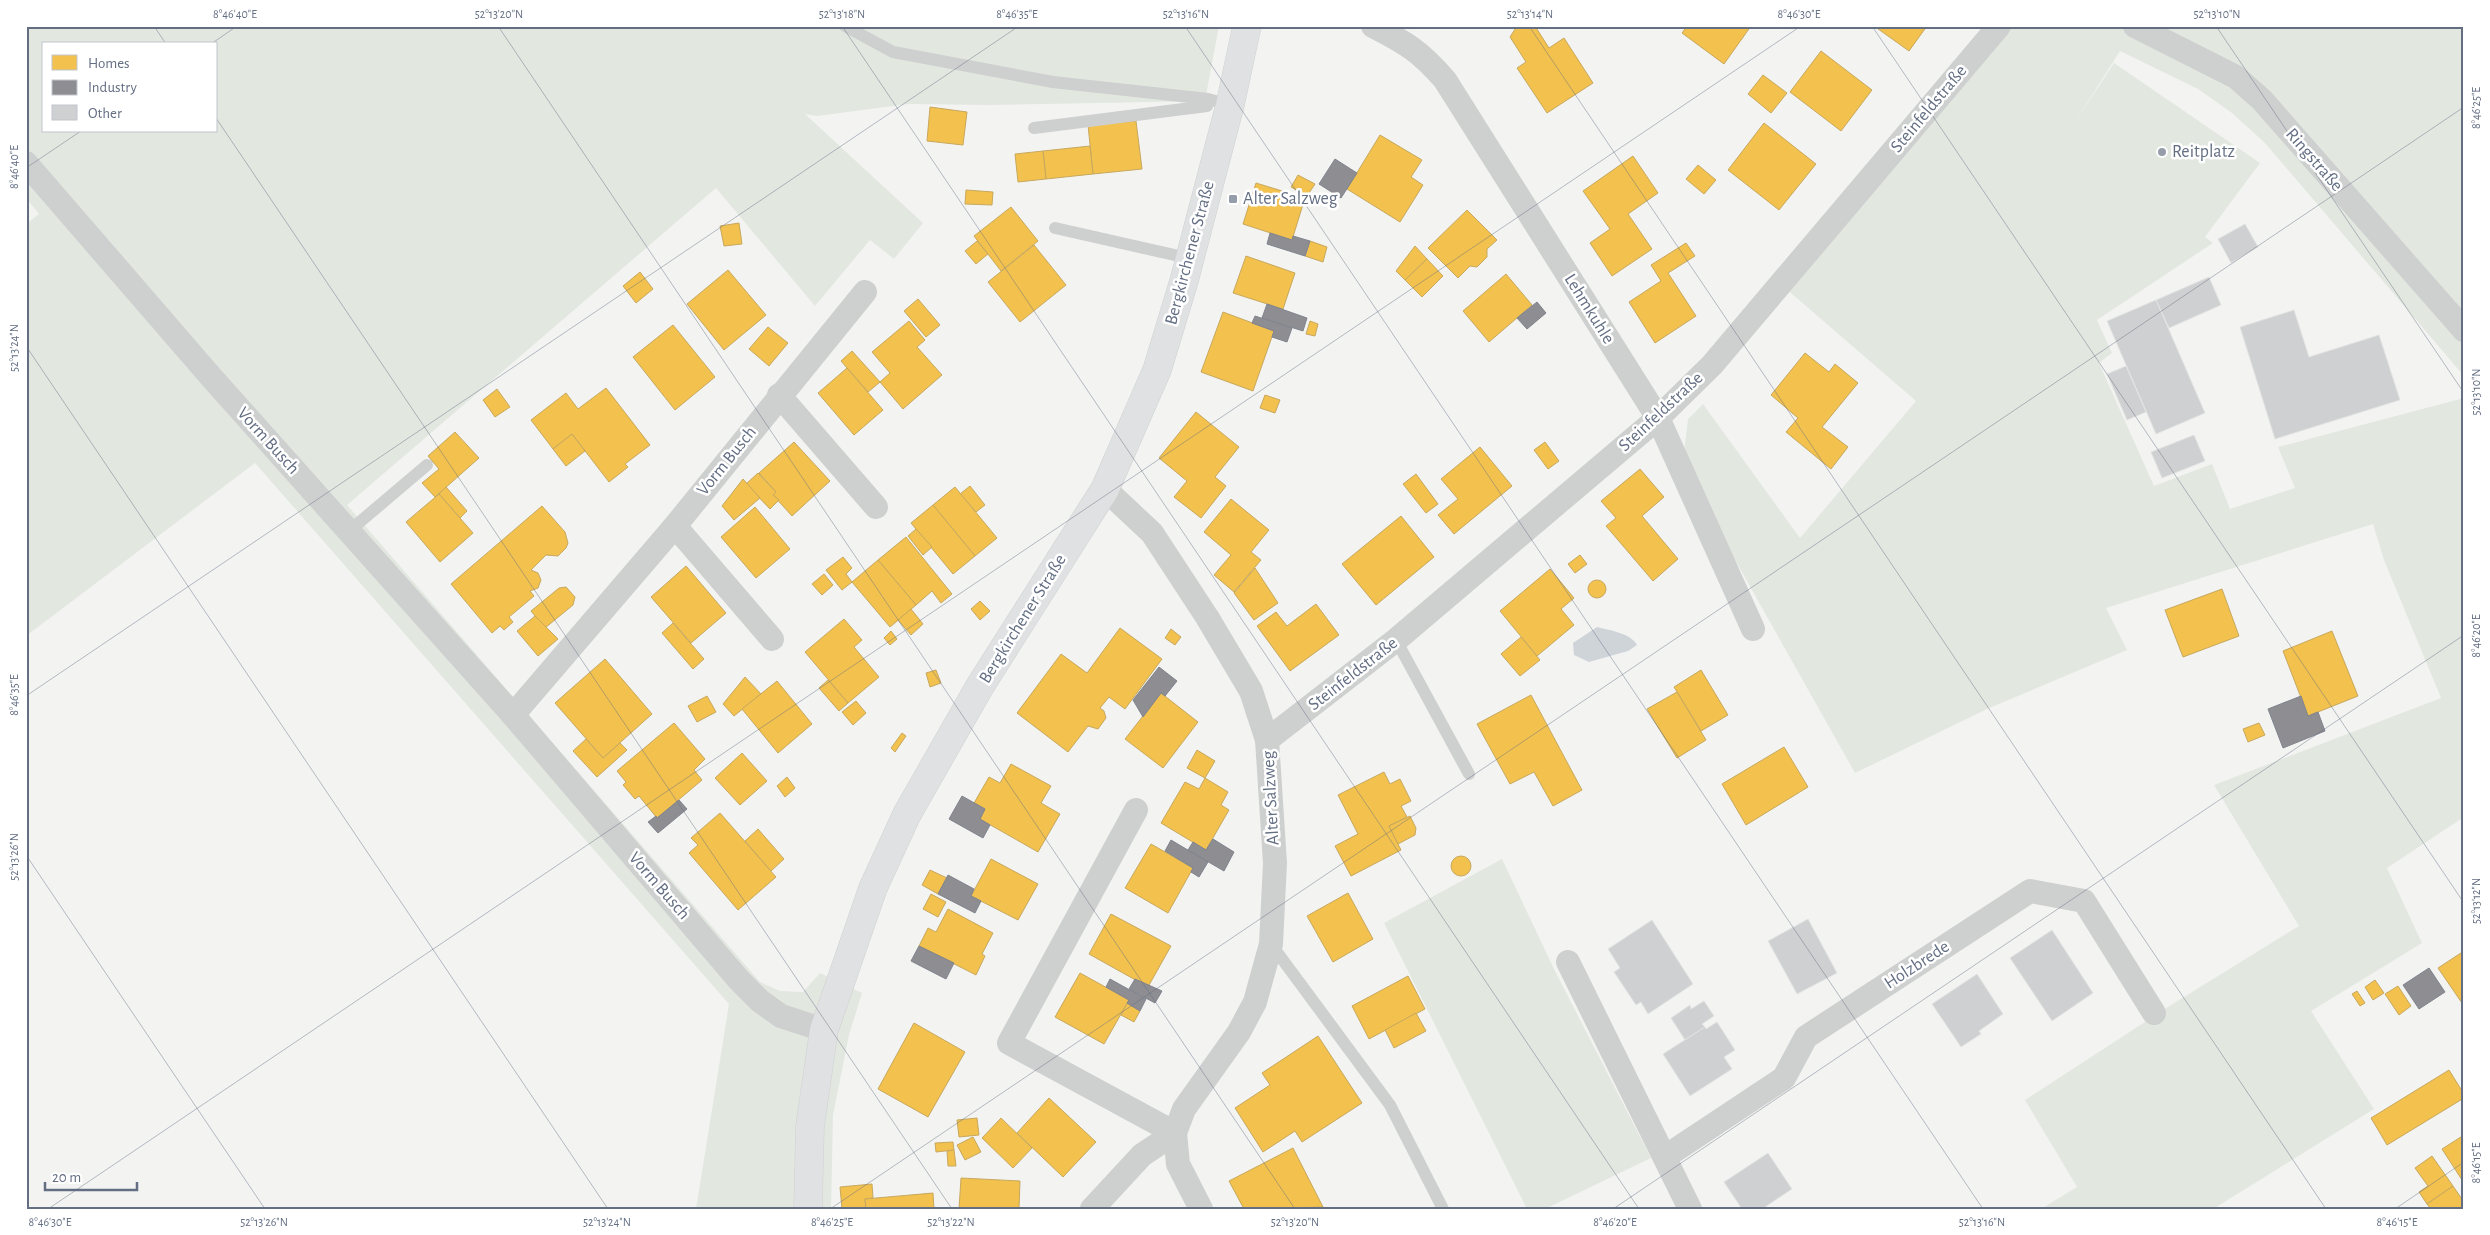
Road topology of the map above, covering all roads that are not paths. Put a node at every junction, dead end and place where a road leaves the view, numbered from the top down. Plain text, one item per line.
1 (845, 26) edge
2 (1247, 26) edge
3 (1373, 26) edge
4 (1999, 26) edge
5 (2135, 26) edge
6 (1218, 105) junction
7 (1034, 128) dead end
8 (26, 164) edge
9 (1055, 228) dead end
10 (1188, 258) junction
11 (865, 292) dead end
12 (2464, 330) edge
13 (779, 396) junction
14 (1658, 418) junction
15 (427, 465) dead end
16 (1105, 489) junction
17 (876, 507) dead end
18 (675, 526) junction
19 (348, 532) junction
20 (1753, 629) dead end
21 (772, 639) dead end
22 (1396, 640) junction
23 (513, 716) junction
24 (1267, 740) junction
25 (1469, 774) dead end
26 (1136, 810) dead end
27 (1271, 944) junction
28 (1568, 962) dead end
29 (2154, 1014) dead end
30 (824, 1030) junction
31 (1175, 1133) junction
32 (1665, 1157) junction
33 (808, 1209) edge
34 (1092, 1209) edge
35 (1201, 1209) edge
36 (1443, 1209) edge
37 (1690, 1209) edge

1 - 6 lane
2 - 6 street, Bergkirchener Straße
3 - 14 street, Lehmkuhle
4 - 14 street, Steinfeldstraße
5 - 12 street, Ringstraße
6 - 7 lane
6 - 10 street, Bergkirchener Straße
8 - 19 street, Vorm Busch
9 - 10 lane
10 - 16 street, Bergkirchener Straße
11 - 13 street, Vorm Busch
13 - 17 street
13 - 18 street, Vorm Busch
14 - 20 street, Lehmkuhle
14 - 22 street, Steinfeldstraße
15 - 19 lane
16 - 24 street, Alter Salzweg
16 - 30 street, Bergkirchener Straße
18 - 21 street
18 - 23 street, Vorm Busch
19 - 23 street, Vorm Busch
22 - 24 street, Steinfeldstraße
22 - 25 lane
23 - 30 street, Vorm Busch
24 - 27 street, Alter Salzweg
26 - 31 street
27 - 31 street, Alter Salzweg
27 - 36 lane
28 - 32 street
29 - 32 street, Holzbrede
30 - 33 street, Bergkirchener Straße
31 - 34 street
31 - 35 street, Alter Salzweg
32 - 37 street

